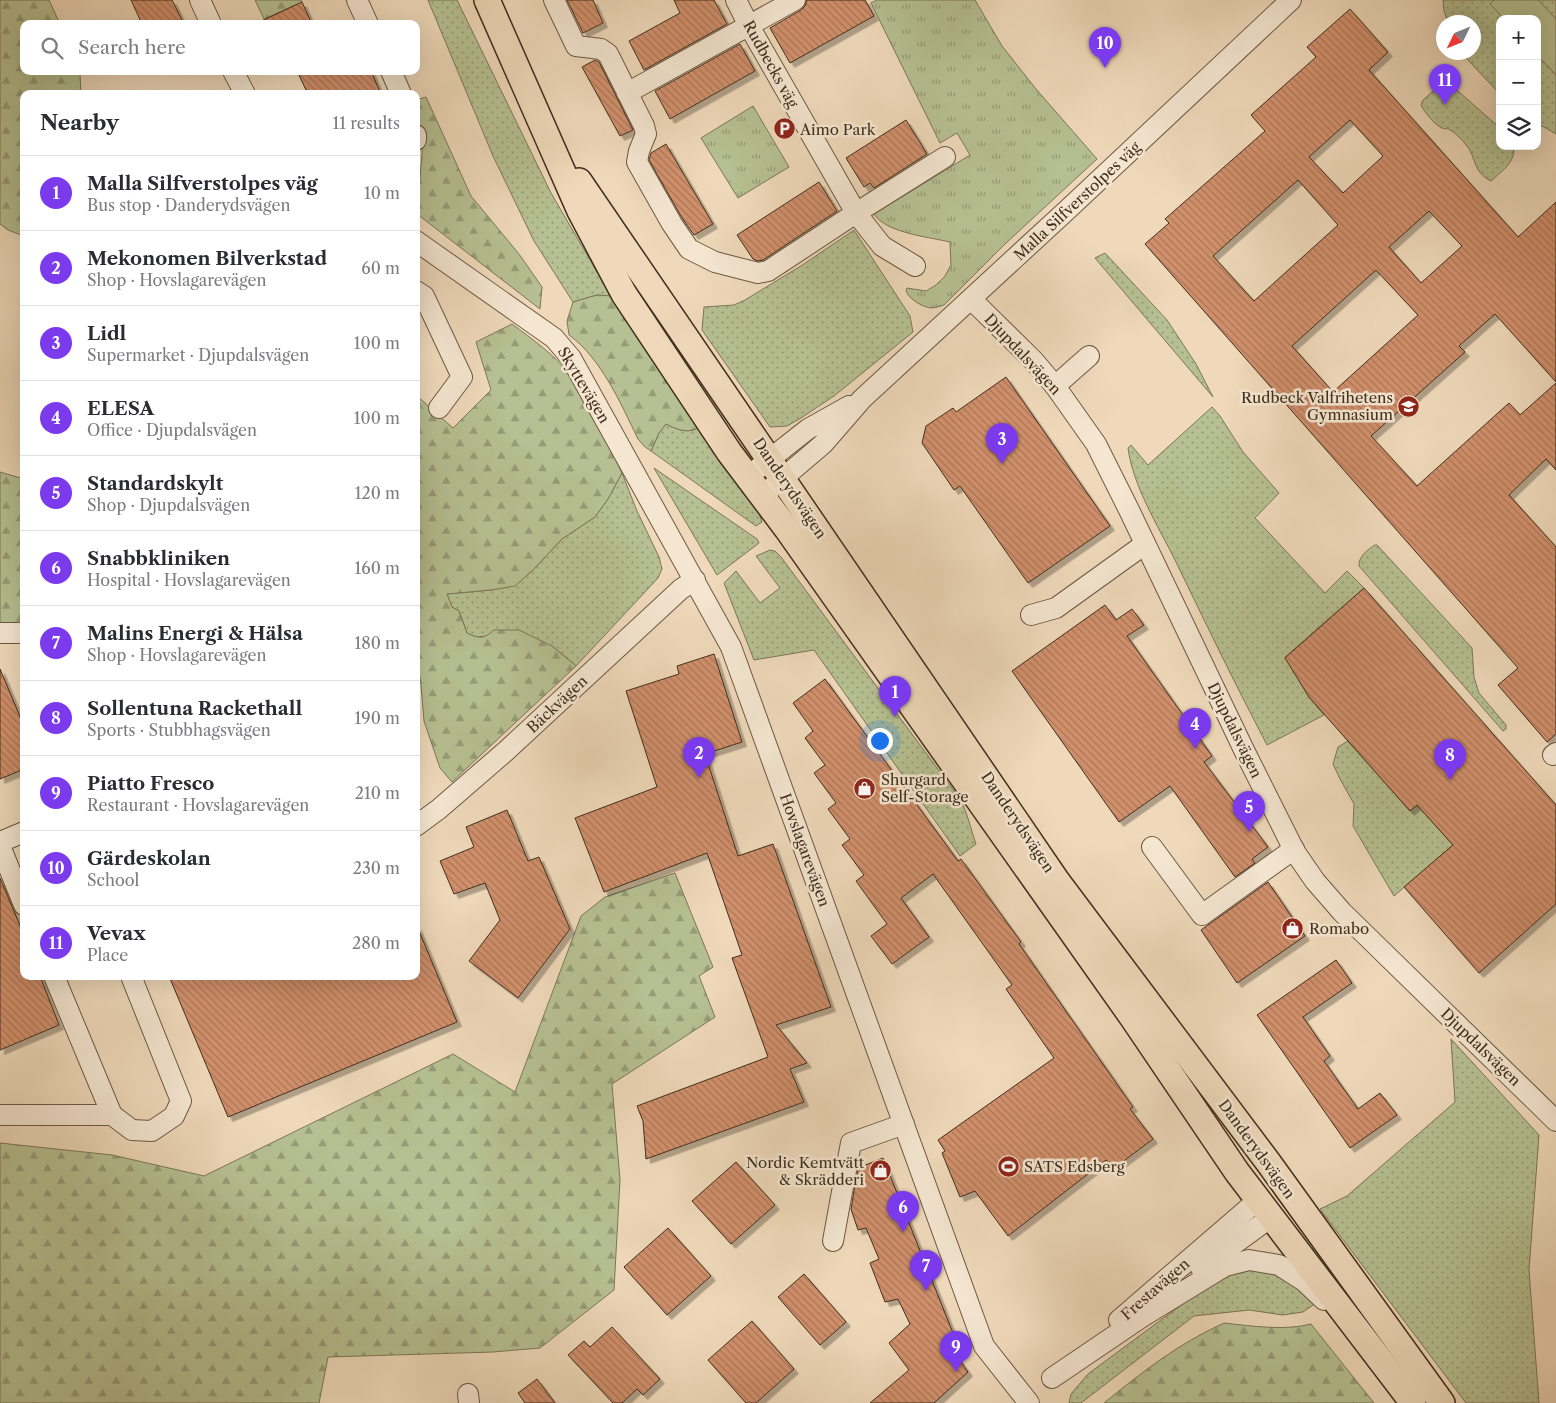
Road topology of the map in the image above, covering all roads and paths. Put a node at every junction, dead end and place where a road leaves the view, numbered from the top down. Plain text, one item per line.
1 (200, 0) edge
2 (357, 0) edge
3 (487, 0) edge
4 (554, 0) edge
5 (736, 0) edge
6 (795, 0) edge
7 (1290, 0) edge
8 (209, 20) edge
9 (366, 20) edge
10 (749, 26) junction
11 (393, 75) edge
12 (399, 90) edge
13 (627, 92) junction
14 (544, 129) junction
15 (945, 157) dead end
16 (856, 213) junction
17 (420, 244) edge
18 (915, 266) dead end
19 (420, 294) edge
20 (971, 299) junction
21 (1089, 356) dead end
22 (1055, 386) junction
23 (439, 408) dead end
24 (777, 469) junction
25 (755, 486) junction
26 (1145, 544) junction
27 (695, 580) junction
28 (1031, 615) dead end
29 (0, 633) edge
30 (20, 633) edge
31 (420, 823) edge
32 (20, 834) edge
33 (0, 844) edge
34 (1152, 847) dead end
35 (1294, 848) junction
36 (20, 895) edge
37 (56, 980) edge
38 (133, 980) edge
39 (0, 1115) edge
40 (112, 1115) junction
41 (1556, 1120) edge
42 (904, 1124) junction
43 (1268, 1162) junction
44 (1268, 1207) junction
45 (834, 1241) dead end
46 (1348, 1273) junction
47 (1142, 1317) junction
48 (1367, 1343) junction
49 (1052, 1378) junction
50 (1026, 1402) edge
51 (1413, 1403) edge
52 (1442, 1403) edge

1 - 8 street
2 - 9 street
3 - 14 main road, Danderydsvägen
4 - 13 street
5 - 10 street, Rudbecks väg
6 - 10 street
7 - 20 street, Malla Silfverstolpes väg
10 - 13 street
10 - 16 street, Rudbecks väg
11 - 12 street
13 - 16 street
14 - 24 main road, Danderydsvägen
14 - 25 main road, Danderydsvägen
15 - 16 street
16 - 18 street, Rudbecks väg
17 - 27 street, Skyttevägen
19 - 23 street
20 - 22 street, Djupdalsvägen
20 - 24 street, Malla Silfverstolpes väg
21 - 22 street
22 - 26 street, Djupdalsvägen
24 - 25 street, Malla Silfverstolpes väg
24 - 43 main road, Danderydsvägen
25 - 44 main road, Danderydsvägen
26 - 28 street
26 - 35 street, Djupdalsvägen
27 - 31 street, Bäckvägen
27 - 42 street, Hovslagarevägen
29 - 30 street
32 - 33 street
33 - 36 street
34 - 35 street
35 - 41 street, Djupdalsvägen
37 - 40 street
38 - 40 street
39 - 40 street
42 - 45 street
42 - 50 street, Hovslagarevägen
43 - 44 main road
43 - 46 main road, Danderydsvägen
44 - 46 main road
44 - 47 street, Frestavägen
44 - 48 main road, Danderydsvägen
44 - 49 street, Frestavägen
46 - 52 main road, Danderydsvägen
47 - 48 street, Frestavägen
47 - 49 street, Frestavägen
48 - 51 main road, Danderydsvägen
49 - 50 street, Frestavägen

